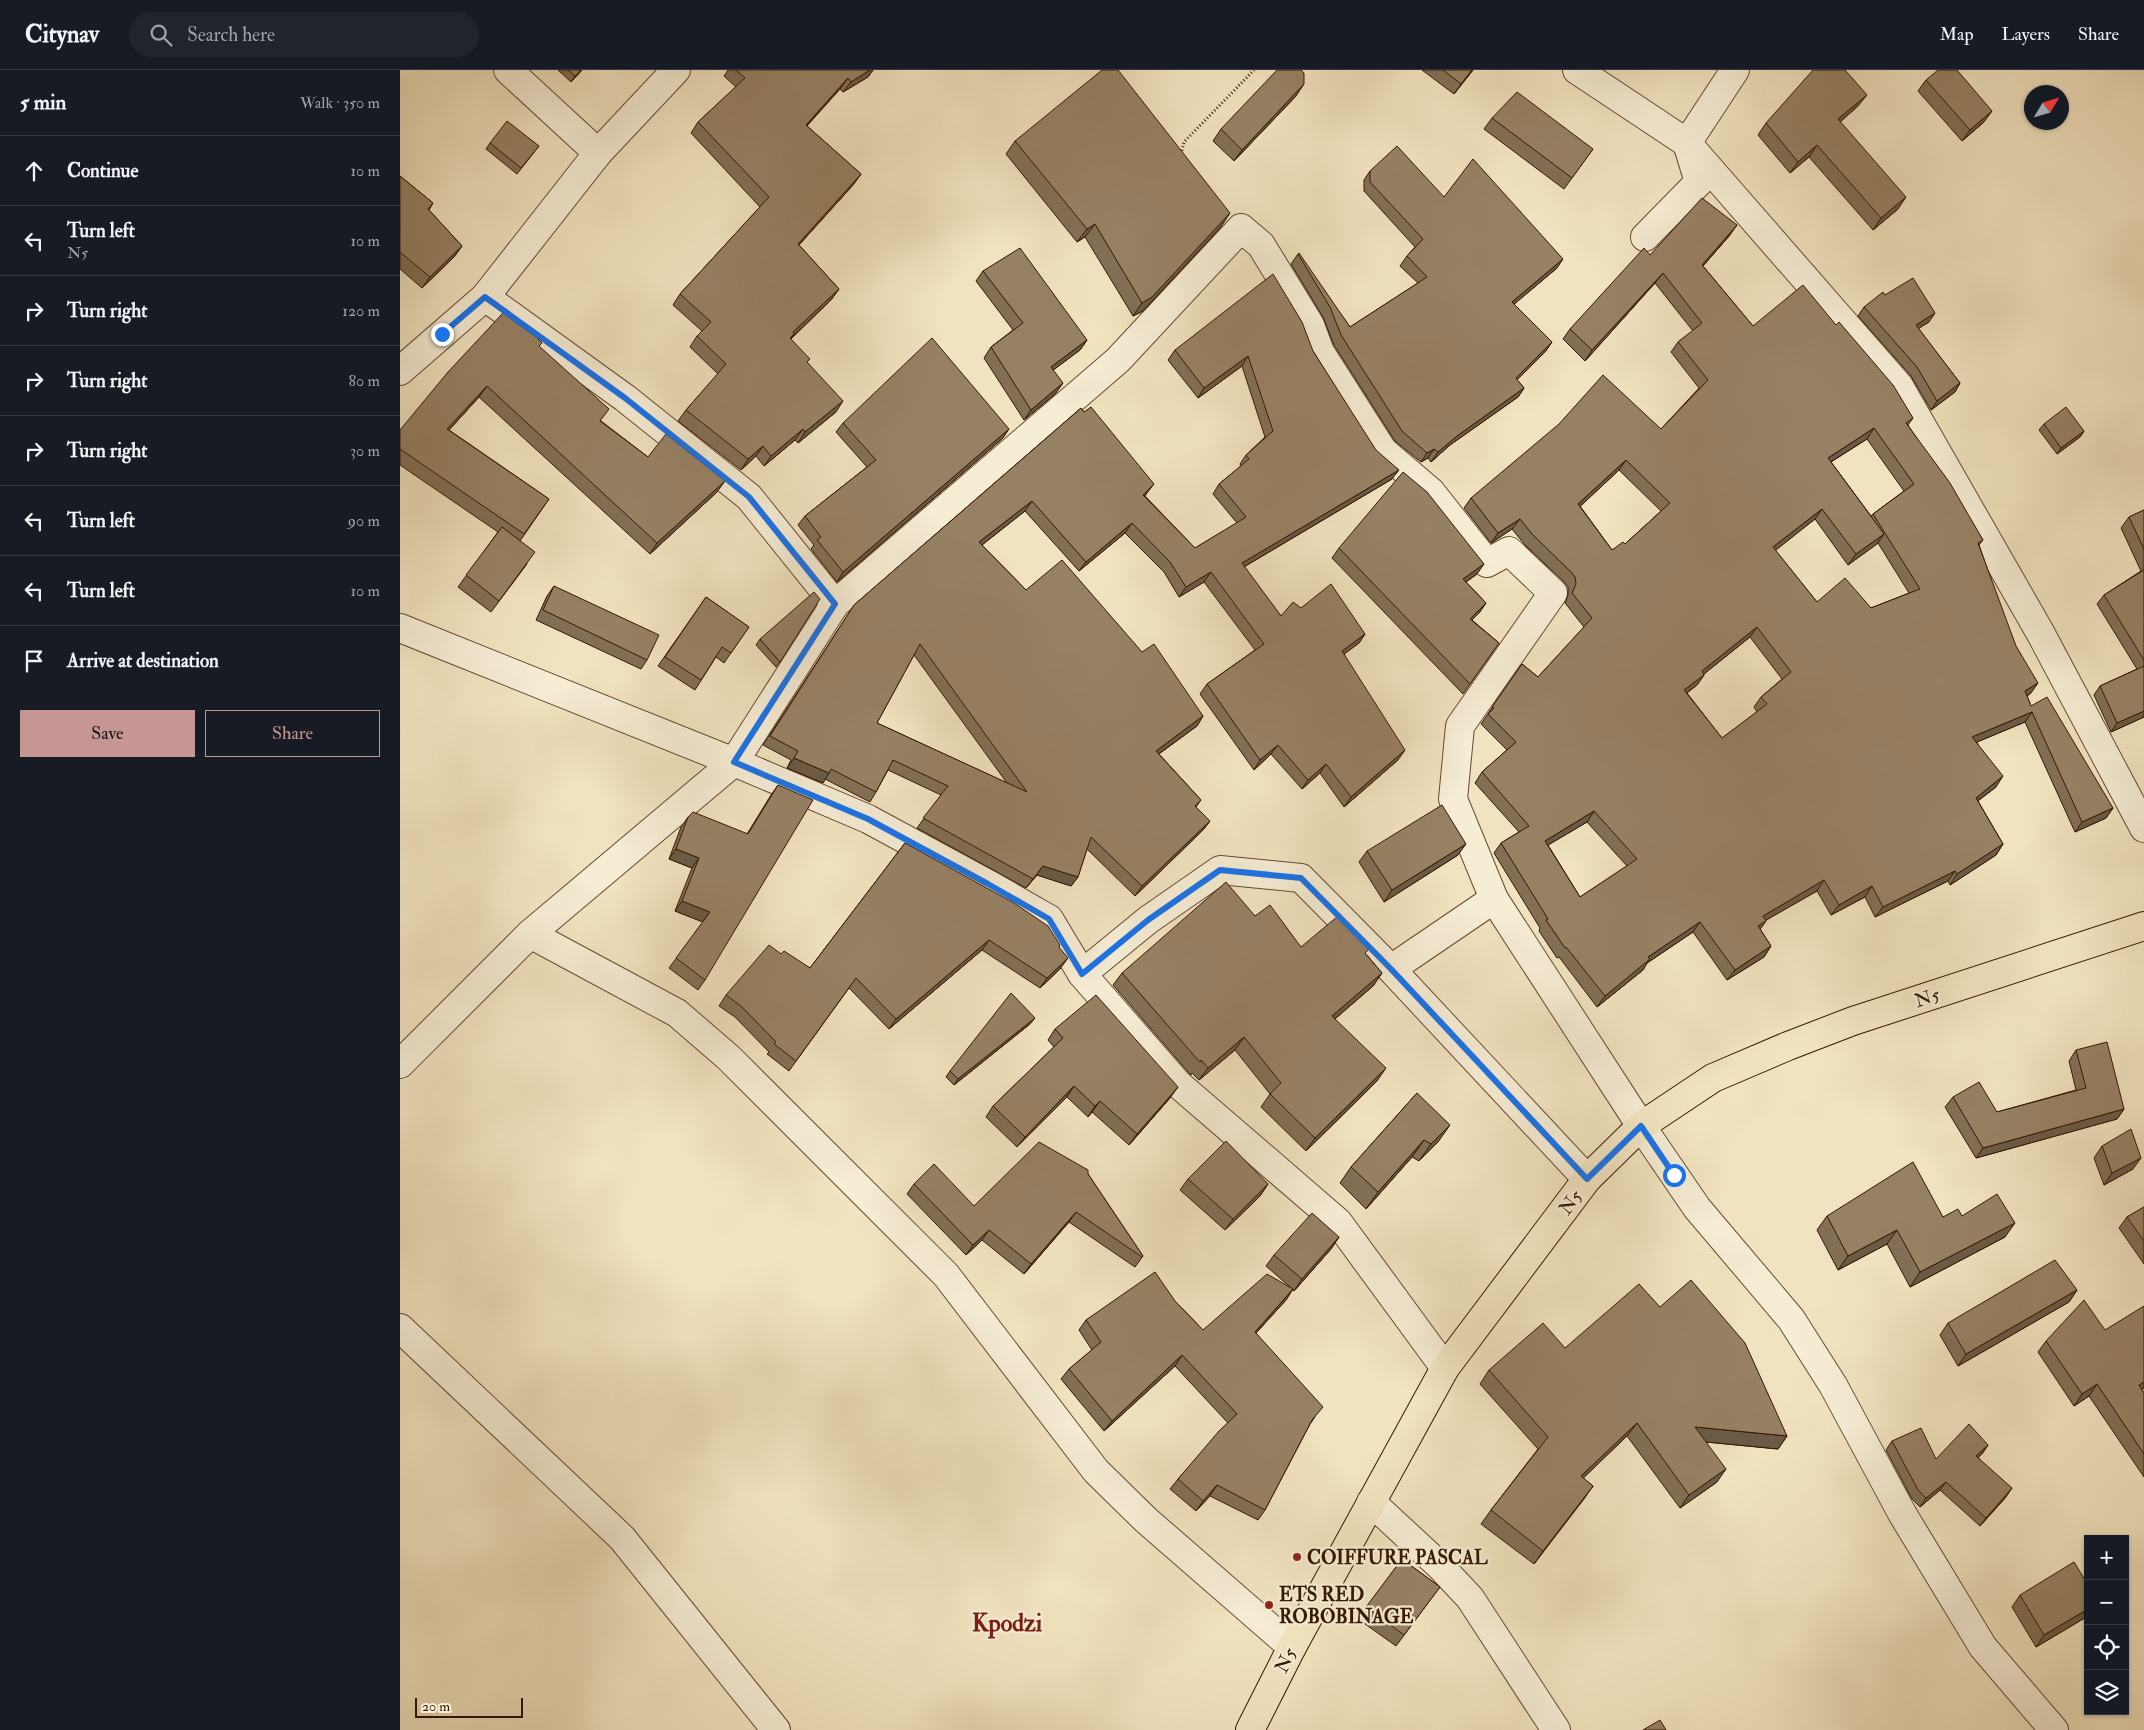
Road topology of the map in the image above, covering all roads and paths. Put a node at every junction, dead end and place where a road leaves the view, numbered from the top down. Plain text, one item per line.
1 (508, 70) edge
2 (676, 70) edge
3 (1254, 70) edge
4 (1577, 70) edge
5 (1735, 70) edge
6 (1687, 143) junction
7 (598, 153) junction
8 (1181, 162) edge
9 (1645, 237) dead end
10 (485, 297) junction
11 (400, 371) edge
12 (835, 604) junction
13 (400, 628) edge
14 (734, 762) junction
15 (2144, 828) edge
16 (1494, 899) junction
17 (2144, 926) edge
18 (530, 934) junction
19 (1391, 969) junction
20 (1082, 974) junction
21 (400, 1064) edge
22 (1641, 1126) junction
23 (1587, 1179) junction
24 (400, 1328) edge
25 (1445, 1368) junction
26 (1371, 1502) junction
27 (1292, 1647) junction
28 (776, 1730) edge
29 (1250, 1730) edge
30 (1556, 1730) edge
31 (2054, 1730) edge

1 - 7 street
2 - 7 street
3 - 8 path
4 - 6 street
5 - 6 street
6 - 9 street
6 - 15 street
7 - 10 street
10 - 11 street
10 - 12 street
12 - 14 street
12 - 16 street
13 - 14 street
14 - 18 street
14 - 20 street
16 - 19 street
16 - 22 street
17 - 22 main road, N5 / N5
18 - 21 street
18 - 27 street
19 - 20 street
19 - 23 street
20 - 25 street
22 - 23 main road, N5 / N5
22 - 31 street
23 - 25 main road, N5 / N5
24 - 28 street
25 - 26 main road, N5 / N5
26 - 27 main road, N5 / N5
26 - 30 street
27 - 29 main road, N5 / N5

